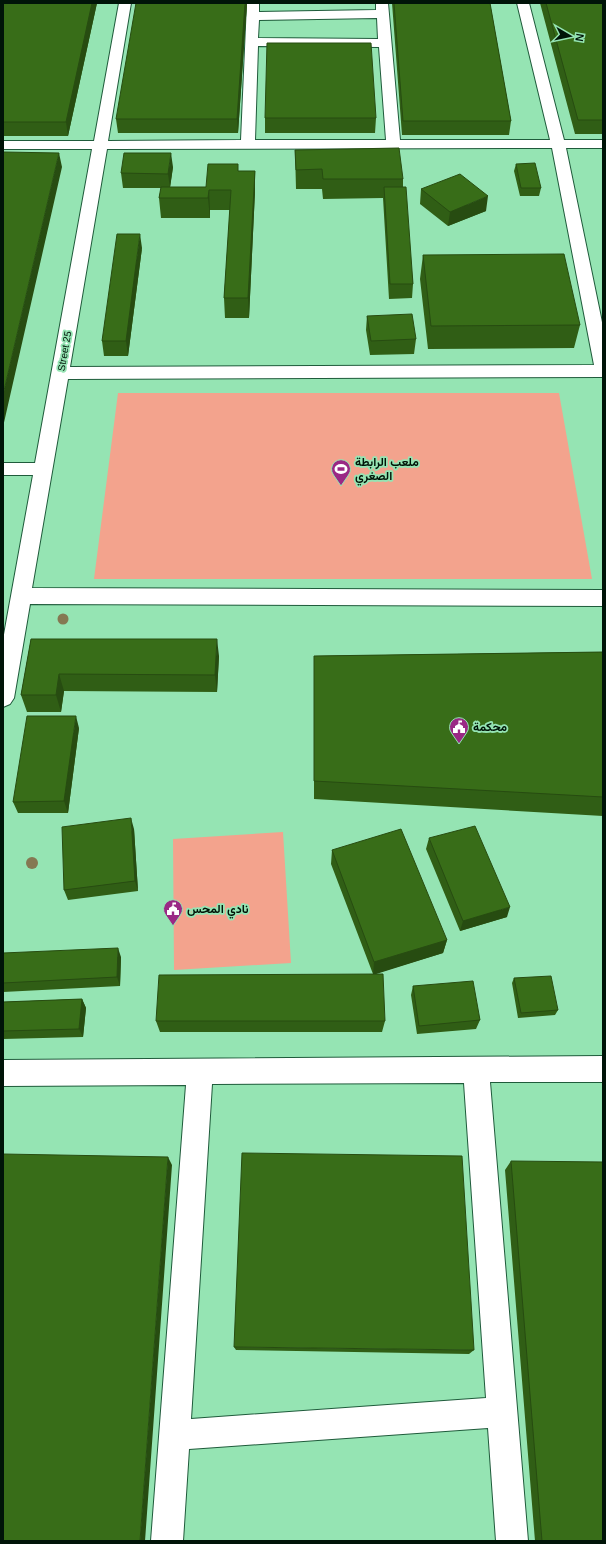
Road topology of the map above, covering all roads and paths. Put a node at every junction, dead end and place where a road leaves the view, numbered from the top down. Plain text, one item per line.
1 (125, 3) edge
2 (523, 3) edge
3 (383, 9) edge
4 (253, 10) edge
5 (252, 42) junction
6 (386, 43) junction
7 (248, 143) junction
8 (393, 143) junction
9 (558, 143) junction
10 (603, 144) edge
11 (3, 145) edge
12 (99, 145) junction
13 (600, 338) edge
14 (603, 368) edge
15 (603, 371) edge
16 (60, 373) junction
17 (3, 469) edge
18 (44, 469) junction
19 (22, 596) junction
20 (603, 598) edge
21 (3, 698) edge
22 (603, 1069) edge
23 (476, 1070) junction
24 (3, 1073) edge
25 (200, 1073) junction
26 (502, 1412) junction
27 (175, 1435) junction
28 (167, 1541) edge
29 (512, 1541) edge

1 - 12 street, Street 25
2 - 9 street
3 - 4 street
3 - 6 street
4 - 5 street
5 - 6 street
5 - 7 street
6 - 8 street
7 - 8 street
7 - 12 street
8 - 9 street
9 - 10 street
9 - 13 street
11 - 12 street
12 - 16 street, Street 25
13 - 14 street
15 - 16 street
16 - 18 street, Street 25
17 - 18 street
18 - 19 street, Street 25
19 - 20 street
19 - 21 street, Street 25
22 - 23 street
23 - 25 street
23 - 26 street
24 - 25 street
25 - 27 street
26 - 27 street
26 - 29 street
27 - 28 street

